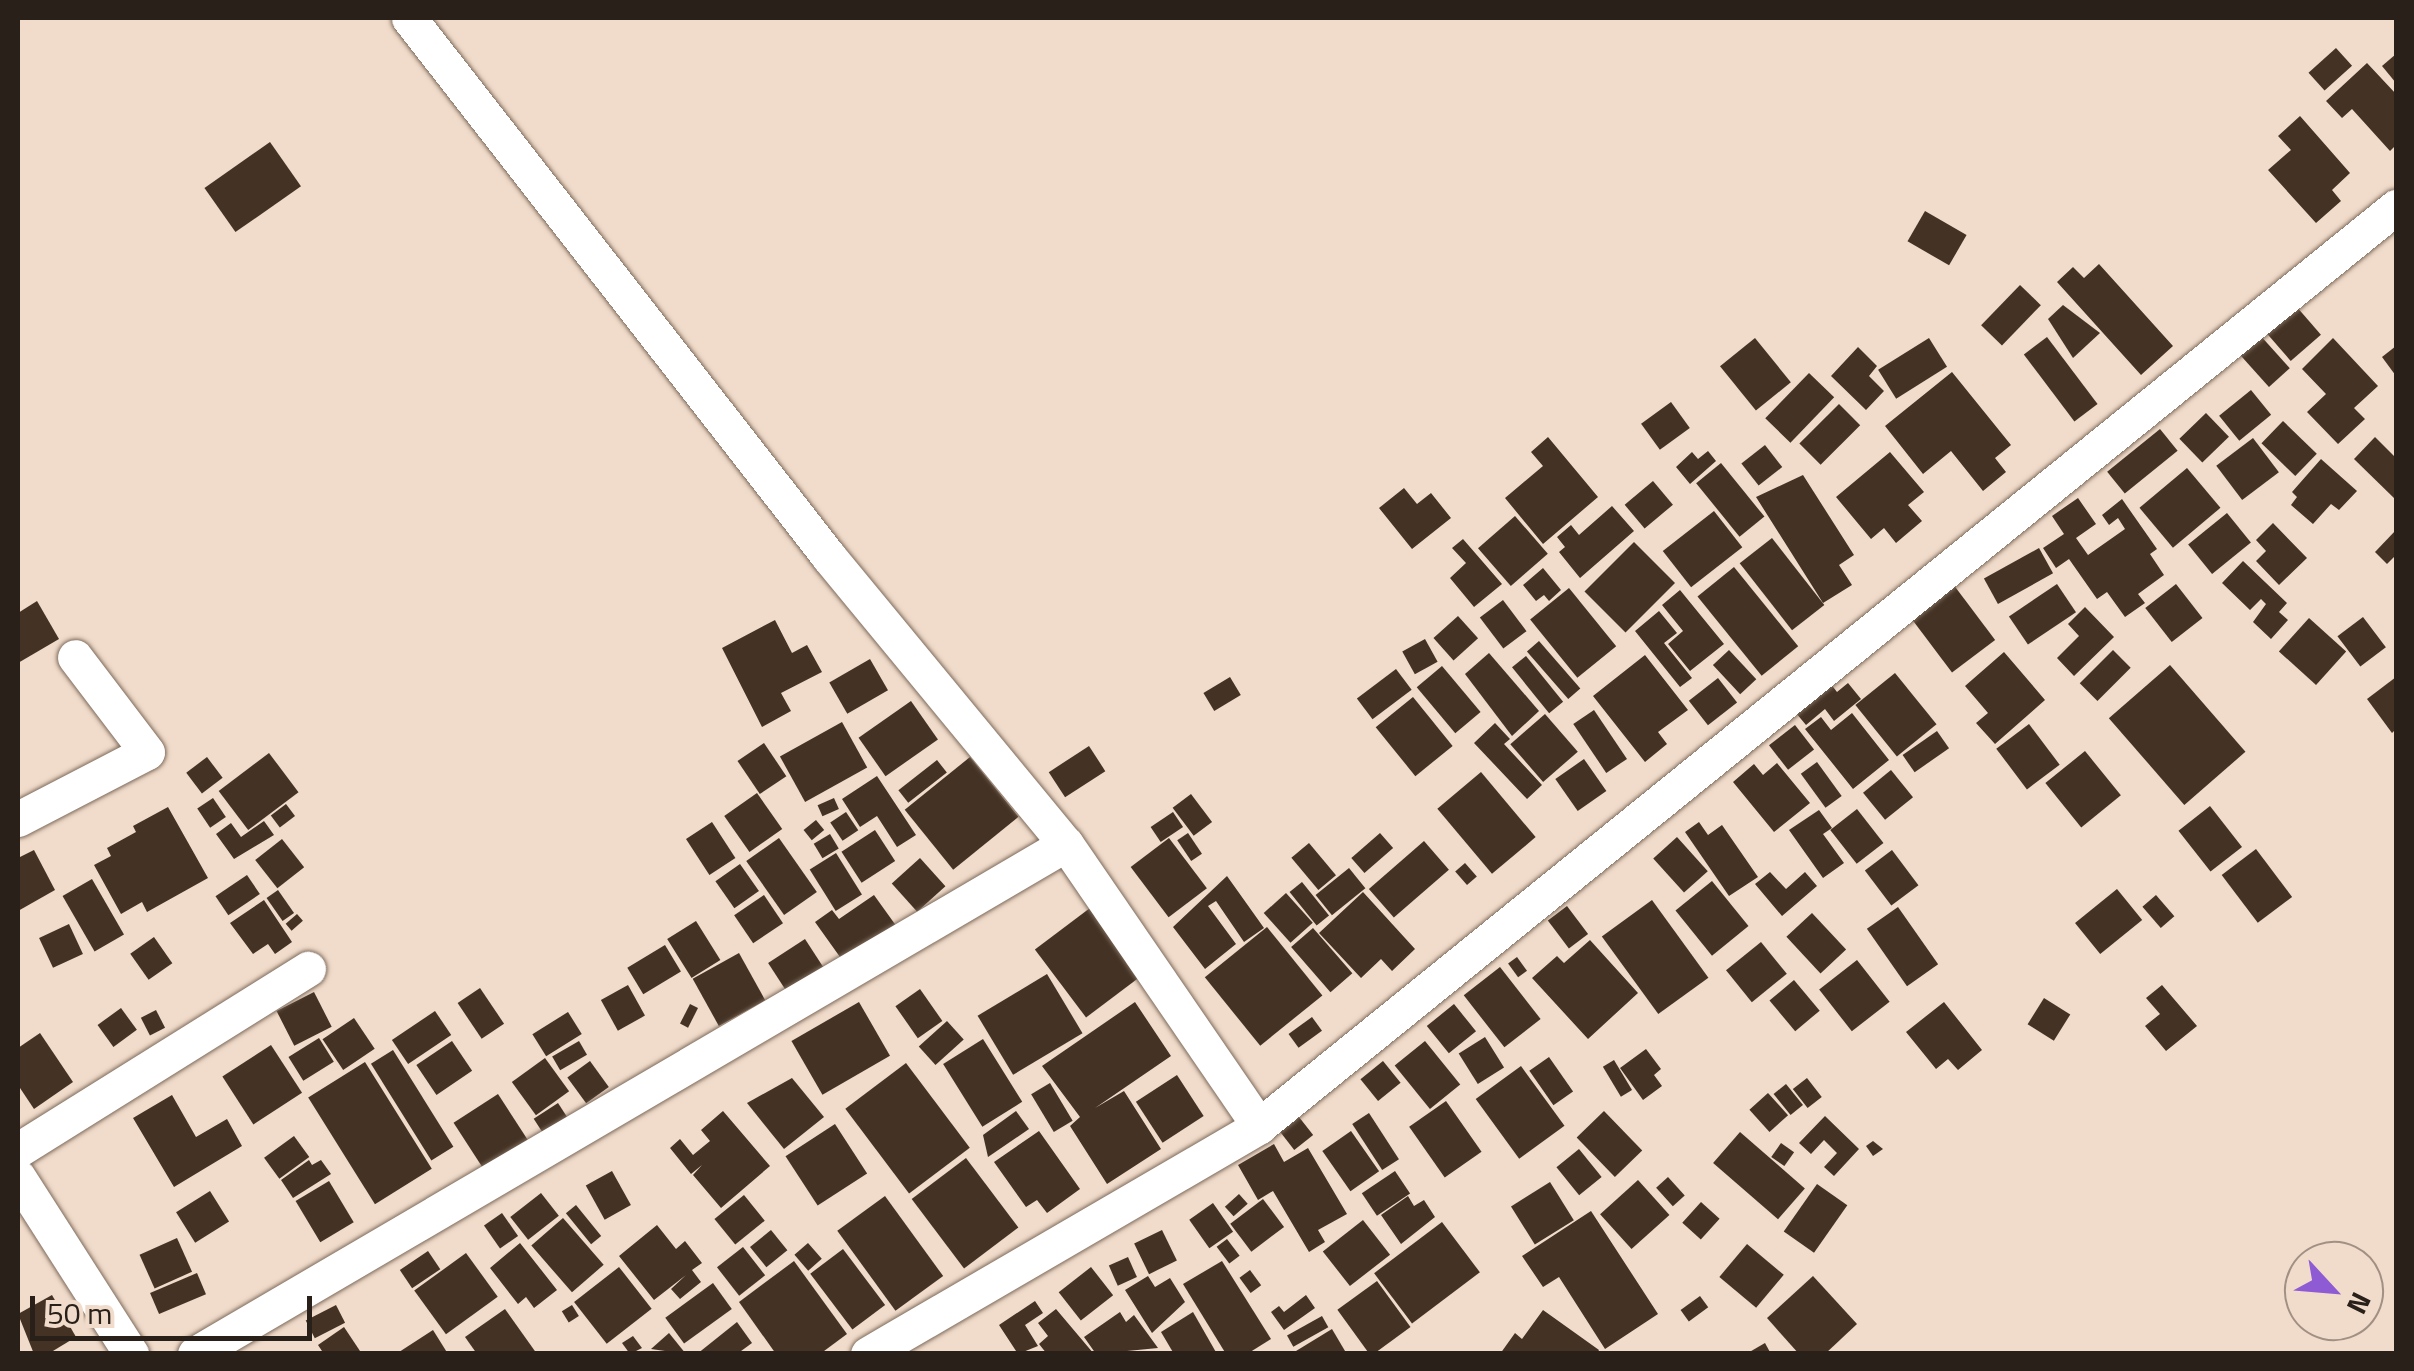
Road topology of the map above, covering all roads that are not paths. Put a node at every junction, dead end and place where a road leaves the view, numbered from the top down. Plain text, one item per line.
1 (409, 18) edge
2 (2396, 207) edge
3 (76, 657) dead end
4 (18, 818) edge
5 (1066, 844) junction
6 (308, 968) dead end
7 (1259, 1126) junction
8 (18, 1150) edge
9 (18, 1177) edge
10 (131, 1354) edge
11 (194, 1354) edge
12 (868, 1354) edge

1 - 5 street
2 - 7 street
3 - 4 street
5 - 7 street
5 - 11 street
6 - 8 street
7 - 12 street
9 - 10 street

